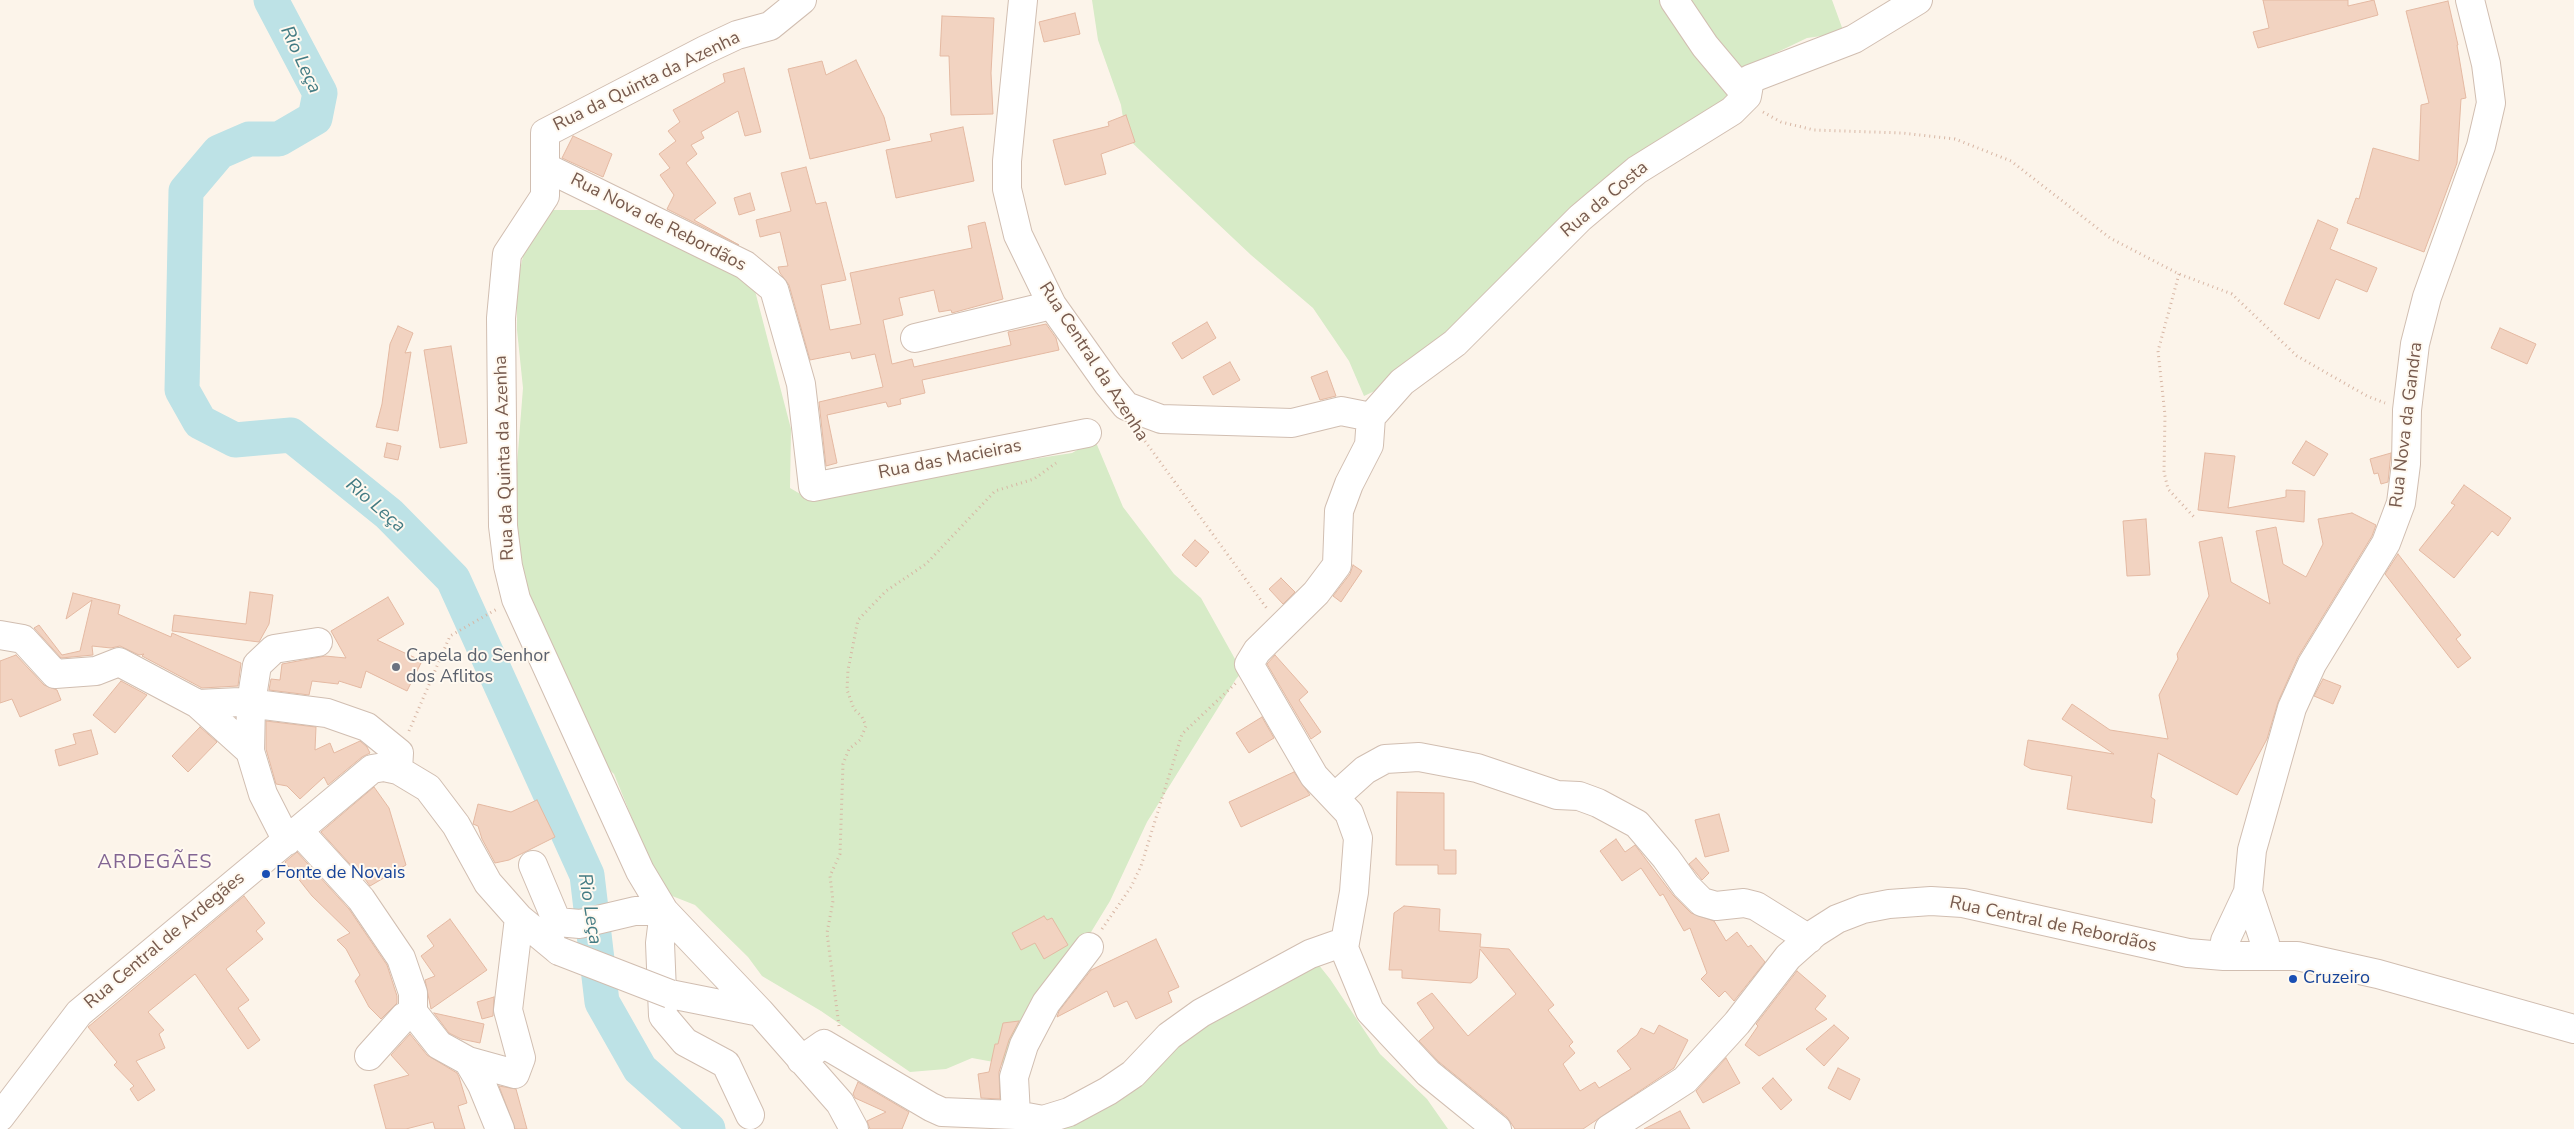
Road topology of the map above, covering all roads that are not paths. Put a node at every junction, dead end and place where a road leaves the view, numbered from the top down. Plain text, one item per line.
1 (802, 0) edge
2 (1023, 0) edge
3 (1674, 0) edge
4 (1918, 0) edge
5 (2470, 0) edge
6 (1747, 96) junction
7 (545, 167) junction
8 (1052, 305) junction
9 (916, 338) dead end
10 (1371, 417) junction
11 (1088, 433) dead end
12 (812, 487) joint
13 (0, 635) edge
14 (318, 642) dead end
15 (251, 703) junction
16 (198, 704) junction
17 (250, 751) junction
18 (398, 770) junction
19 (1335, 797) junction
20 (293, 836) junction
21 (533, 865) dead end
22 (2248, 892) junction
23 (664, 910) junction
24 (519, 918) junction
25 (1809, 939) junction
26 (1344, 942) junction
27 (1089, 947) road end
28 (2224, 956) junction
29 (2266, 956) junction
30 (413, 1012) junction
31 (760, 1012) junction
32 (2574, 1029) edge
33 (369, 1056) dead end
34 (801, 1060) junction
35 (468, 1061) junction
36 (750, 1115) dead end
37 (1016, 1115) junction
38 (0, 1117) edge
39 (500, 1129) edge
40 (854, 1129) edge
41 (1497, 1129) edge
42 (1609, 1129) edge

1 - 7 street, Rua da Quinta da Azenha
2 - 8 street, Rua Central da Azenha
3 - 6 street
4 - 6 street, Rua da Costa
5 - 22 street, Rua Nova da Gandra
6 - 10 street, Rua da Costa
7 - 12 street, Rua Nova de Rebordãos
7 - 23 street, Rua da Quinta da Azenha
8 - 9 street
8 - 10 street, Rua Central da Azenha
10 - 19 street
11 - 12 street, Rua das Macieiras
13 - 16 street
14 - 15 street
15 - 16 street
15 - 17 street
15 - 18 street
16 - 17 street
17 - 20 street
18 - 20 street, Rua Central de Ardegães
18 - 24 street, Rua Central de Ardegães
19 - 25 street
19 - 26 street
20 - 30 street
20 - 38 street, Rua Central de Ardegães
21 - 23 street
22 - 28 street, Rua Nova da Gandra
22 - 29 street, Rua Nova da Gandra
23 - 31 street, Rua da Quinta da Azenha
23 - 36 street
24 - 31 street, Rua Central de Ardegães, bridge
24 - 35 street
25 - 28 street, Rua Central de Rebordãos
25 - 42 street, Rua Central de Rebordãos
26 - 37 street
26 - 41 street
27 - 37 street
28 - 29 street, Rua Central de Rebordãos
29 - 32 street, Rua Central de Rebordãos
30 - 33 street
30 - 35 street
31 - 34 street
34 - 37 street
34 - 40 street
35 - 39 street

